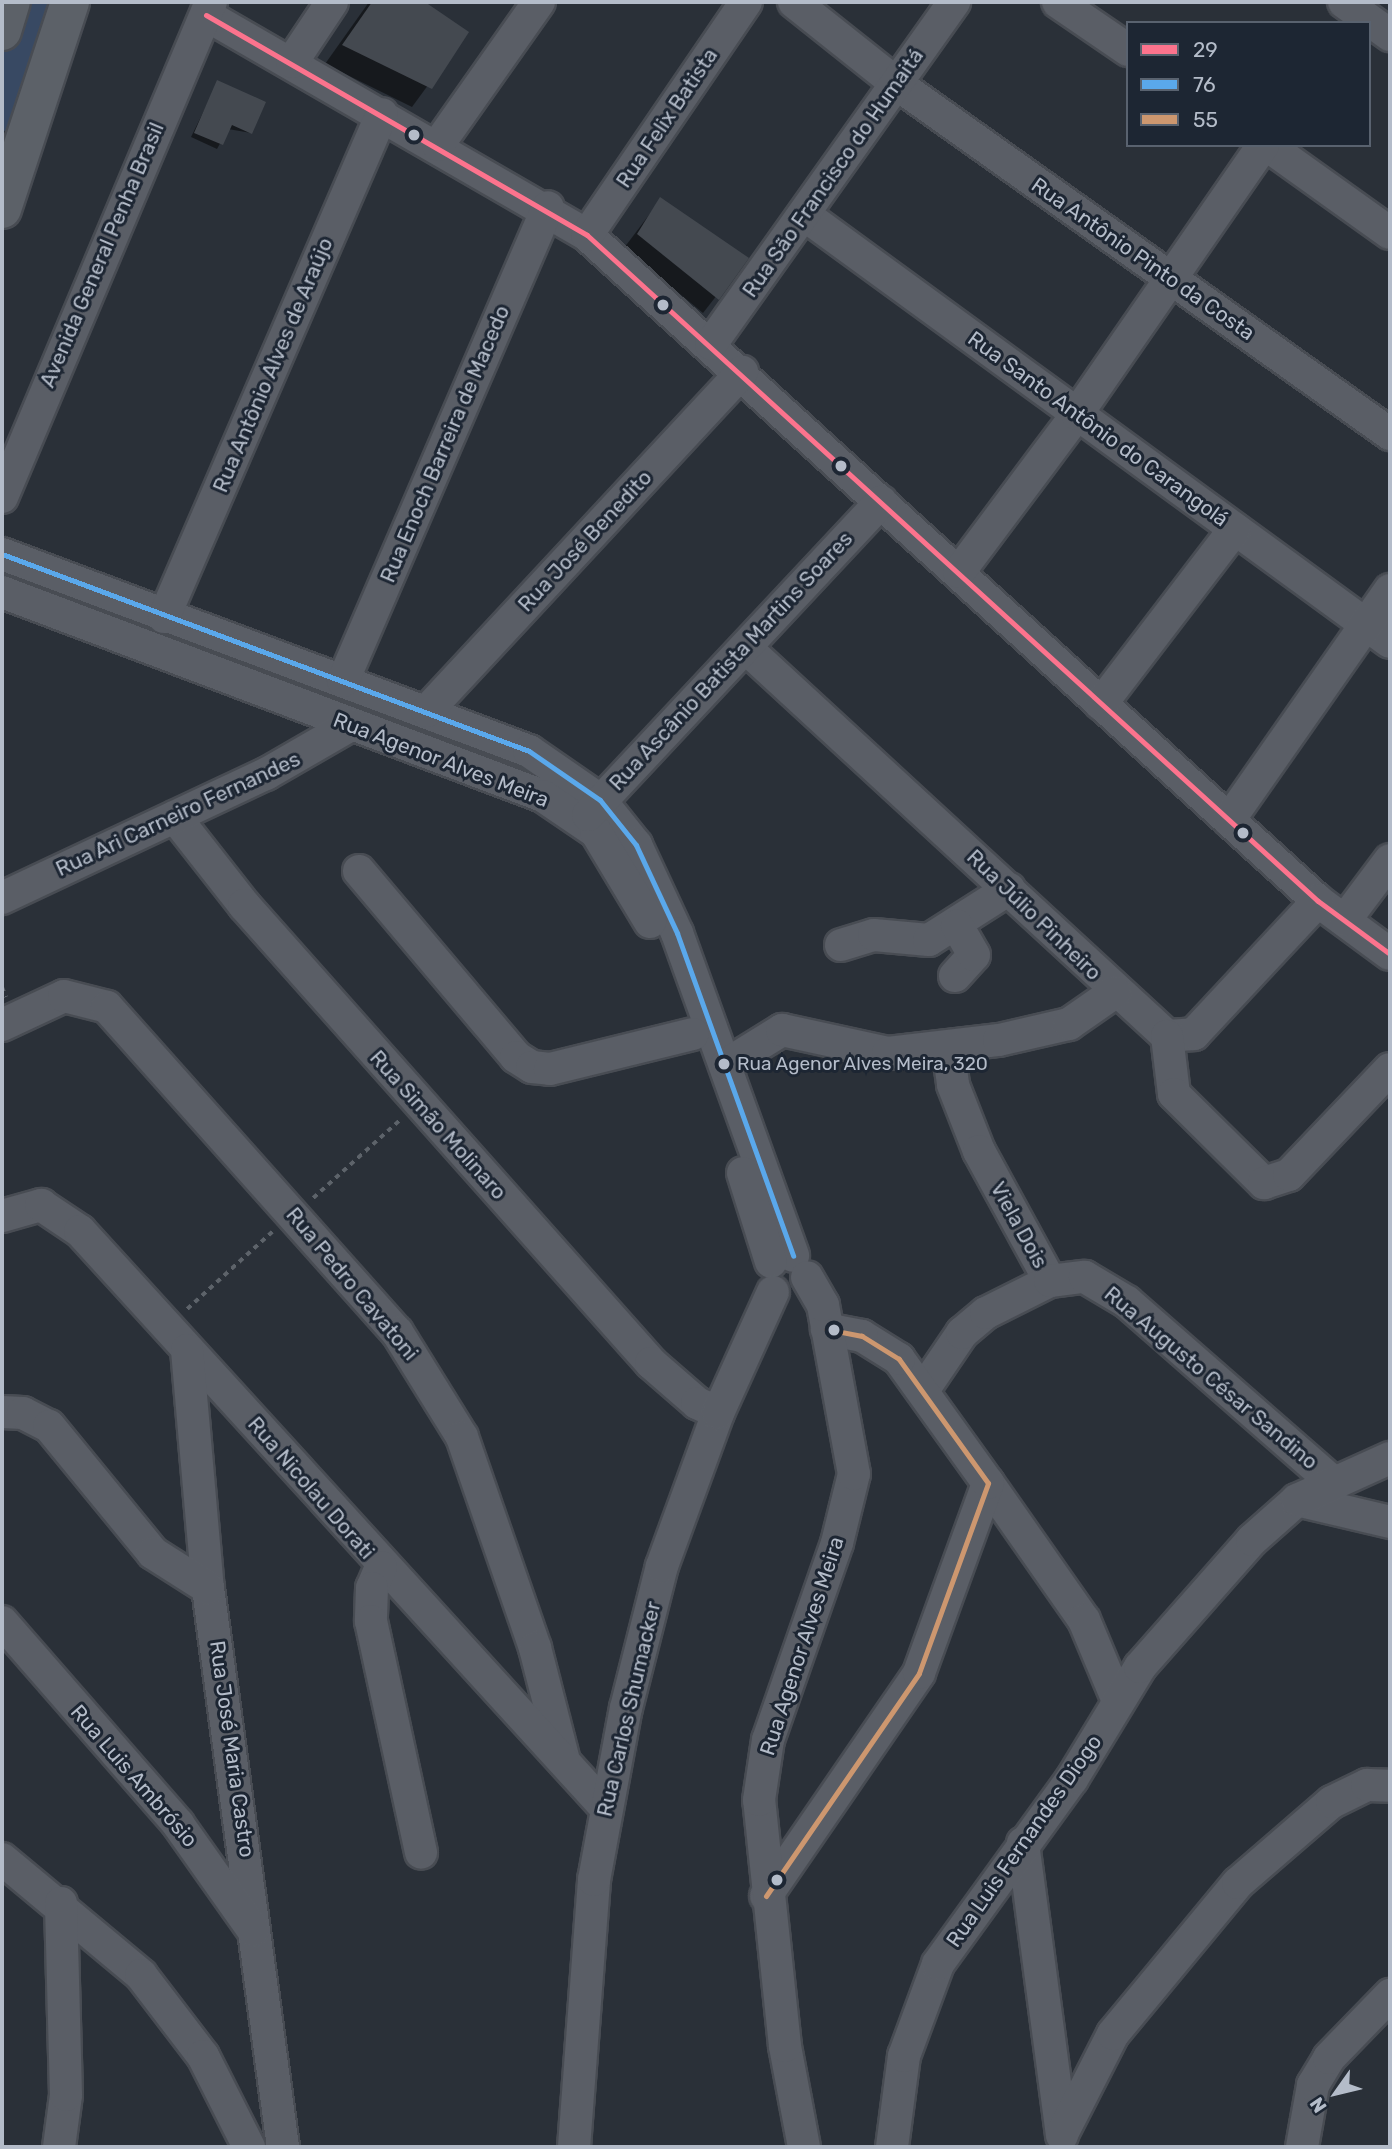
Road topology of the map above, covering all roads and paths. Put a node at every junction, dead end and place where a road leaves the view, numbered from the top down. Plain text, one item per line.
1 (11, 2) edge
2 (70, 2) edge
3 (332, 2) edge
4 (539, 2) edge
5 (746, 2) edge
6 (794, 2) edge
7 (954, 2) edge
8 (1058, 2) edge
9 (207, 6) edge
10 (1357, 10) edge
11 (2, 31) edge
12 (1390, 35) edge
13 (1126, 49) edge
14 (292, 62) junction
15 (897, 84) junction
16 (382, 114) junction
17 (438, 145) junction
18 (1264, 147) edge
19 (1268, 147) edge
20 (548, 207) junction
21 (2, 209) edge
22 (806, 216) junction
23 (1390, 233) edge
24 (587, 235) junction
25 (1171, 279) junction
26 (711, 344) junction
27 (743, 372) junction
28 (1077, 414) junction
29 (1390, 435) edge
30 (2, 497) edge
31 (881, 502) junction
32 (1235, 529) junction
33 (2, 554) edge
34 (959, 572) junction
35 (1390, 590) edge
36 (2, 592) edge
37 (164, 617) junction
38 (1378, 633) edge
39 (747, 649) junction
40 (343, 681) junction
41 (1101, 704) junction
42 (426, 711) junction
43 (351, 725) junction
44 (553, 762) junction
45 (543, 796) junction
46 (591, 810) junction
47 (175, 817) junction
48 (1229, 820) junction
49 (1390, 860) edge
50 (359, 871) dead end
51 (1009, 889) junction
52 (2, 898) edge
53 (1318, 901) junction
54 (1345, 920) junction
55 (957, 926) junction
56 (841, 945) dead end
57 (1390, 954) edge
58 (955, 976) dead end
59 (1115, 992) junction
60 (2, 1026) edge
61 (693, 1034) junction
62 (1167, 1036) junction
63 (948, 1048) junction
64 (727, 1065) junction
65 (1390, 1069) edge
66 (2, 1216) edge
67 (788, 1276) junction
68 (1050, 1281) junction
69 (825, 1322) junction
70 (187, 1350) junction
71 (924, 1389) junction
72 (2, 1412) edge
73 (718, 1413) junction
74 (1390, 1458) edge
75 (1330, 1480) junction
76 (988, 1483) junction
77 (1297, 1500) junction
78 (1390, 1522) edge
79 (381, 1567) junction
80 (208, 1588) junction
81 (2, 1622) edge
82 (1118, 1701) junction
83 (563, 1757) junction
84 (1390, 1786) edge
85 (606, 1807) junction
86 (1023, 1843) junction
87 (421, 1853) dead end
88 (2, 1860) edge
89 (766, 1896) junction
90 (61, 1903) junction
91 (257, 1937) junction
92 (1390, 1995) edge
93 (1062, 2141) edge
94 (60, 2147) edge
95 (249, 2147) edge
96 (283, 2147) edge
97 (574, 2147) edge
98 (804, 2147) edge
99 (892, 2147) edge
100 (1302, 2147) edge

1 - 11 main road
2 - 21 main road
3 - 14 street
4 - 17 street
5 - 24 street, Rua Felix Batista
6 - 15 street, Rua Antônio Pinto da Costa
7 - 15 street, Rua São Francisco do Humaitá
8 - 13 street
9 - 14 street
9 - 30 street, Avenida General Penha Brasil
10 - 12 street
14 - 16 street
15 - 22 street, Rua São Francisco do Humaitá
15 - 25 street, Rua Antônio Pinto da Costa
16 - 17 street
16 - 37 street, Rua Antônio Alves de Araújo
17 - 20 street
18 - 25 street
19 - 23 street
20 - 24 street
20 - 40 street, Rua Enoch Barreira de Macedo
22 - 26 street, Rua São Francisco do Humaitá
22 - 28 street, Rua Santo Antônio do Carangolá
24 - 26 street
25 - 28 street
25 - 29 street, Rua Antônio Pinto da Costa
26 - 27 street
27 - 31 street
27 - 42 street, Rua José Benedito
28 - 32 street, Rua Santo Antônio do Carangolá
28 - 34 street
31 - 34 street
31 - 39 street, Rua Ascânio Batista Martins Soares
32 - 38 street, Rua Santo Antônio do Carangolá
32 - 41 street
33 - 37 street, Rua Agenor Alves Meira
34 - 41 street
35 - 38 street
36 - 43 street, Rua Agenor Alves Meira
37 - 40 street, Rua Agenor Alves Meira
38 - 48 street
39 - 46 street, Rua Ascânio Batista Martins Soares
39 - 51 street, Rua Júlio Pinheiro
40 - 42 street, Rua Agenor Alves Meira
41 - 48 street
42 - 44 street, Rua Agenor Alves Meira
43 - 45 street, Rua Agenor Alves Meira
43 - 47 street, Rua Ari Carneiro Fernandes
44 - 45 street
44 - 46 street, Rua Agenor Alves Meira
45 - 46 street, Rua Agenor Alves Meira
46 - 61 street, Rua Agenor Alves Meira
46 - 64 street, Rua Agenor Alves Meira
47 - 52 street, Rua Ari Carneiro Fernandes
47 - 73 street, Rua Simão Molinaro
48 - 53 street
49 - 54 street
50 - 61 street
51 - 55 street
51 - 59 street, Rua Júlio Pinheiro
53 - 54 street
53 - 62 street
54 - 57 street
55 - 56 street
55 - 58 street
59 - 62 street, Rua Júlio Pinheiro
59 - 63 street
60 - 83 street, Rua Pedro Cavatoni
61 - 67 street, Rua Agenor Alves Meira
62 - 65 street
63 - 64 street
63 - 68 street, Viela Dois
64 - 67 street, Rua Agenor Alves Meira
66 - 70 street, Rua Nicolau Dorati
67 - 69 street, Rua Agenor Alves Meira
67 - 73 street, Rua Carlos Shumacker
68 - 71 street, Viela Dois
68 - 75 street, Rua Augusto César Sandino
69 - 71 street
69 - 89 street, Rua Agenor Alves Meira
70 - 79 street, Rua Nicolau Dorati
70 - 80 street, Rua José Maria Castro
71 - 76 street
72 - 80 street
73 - 85 street, Rua Carlos Shumacker
74 - 75 street, Rua Luis Fernandes Diogo
75 - 77 street, Rua Luis Fernandes Diogo
76 - 82 street
76 - 89 street
77 - 78 street
77 - 82 street, Rua Luis Fernandes Diogo
79 - 83 street, Rua Nicolau Dorati
79 - 87 street
80 - 91 street, Rua José Maria Castro
81 - 91 street, Rua Luis Ambrósio
82 - 86 street, Rua Luis Fernandes Diogo
83 - 85 street, Rua Nicolau Dorati
84 - 93 street
85 - 97 street, Rua Carlos Shumacker
86 - 93 street
86 - 99 street, Rua Luis Fernandes Diogo
88 - 90 street
89 - 98 street, Rua Agenor Alves Meira
90 - 94 street
90 - 95 street
91 - 96 street, Rua José Maria Castro
92 - 100 street

